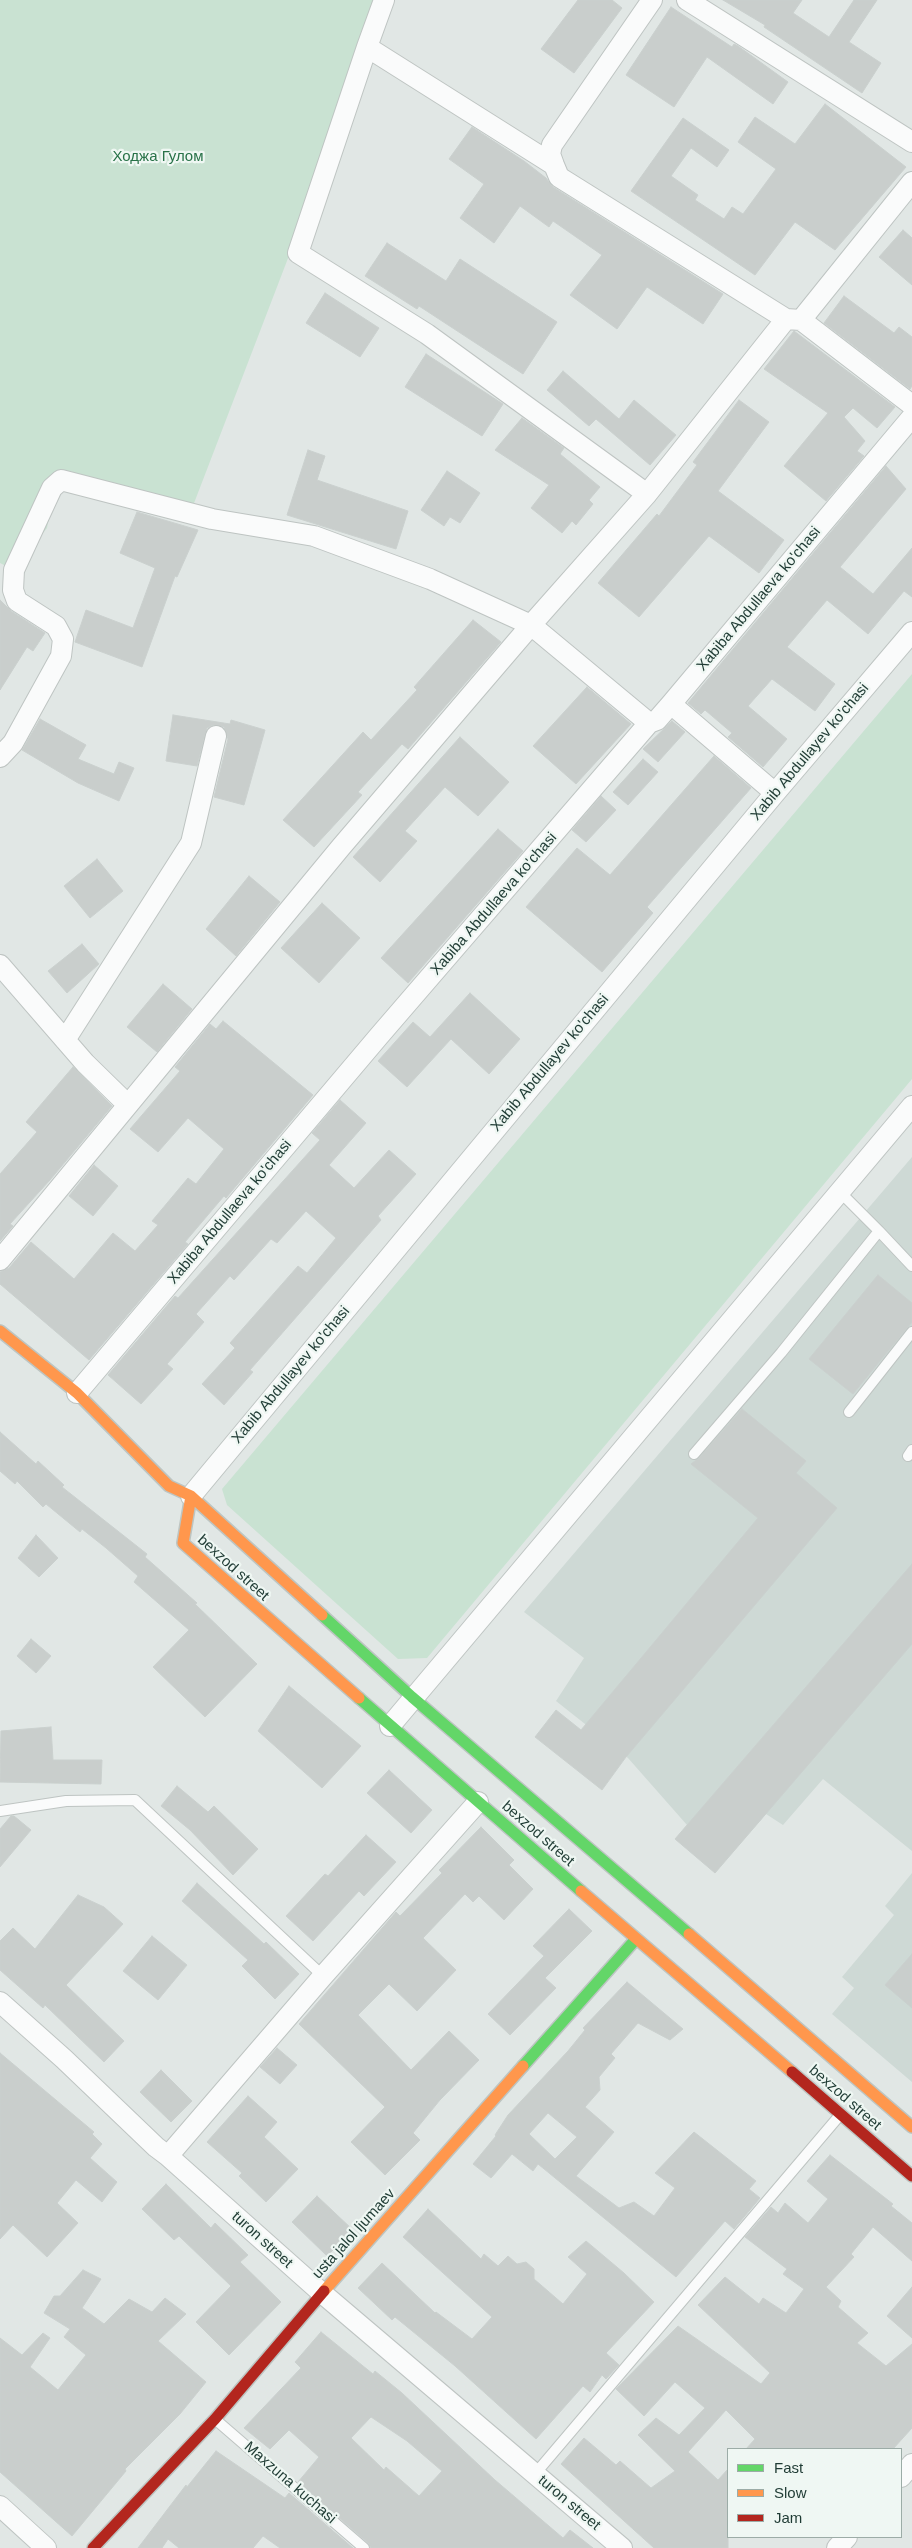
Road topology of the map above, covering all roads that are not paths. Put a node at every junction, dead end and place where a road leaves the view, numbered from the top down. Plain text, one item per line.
1 (384, 0) edge
2 (652, 0) edge
3 (687, 0) edge
4 (367, 47) junction
5 (912, 142) edge
6 (554, 165) junction
7 (912, 182) edge
8 (794, 319) junction
9 (912, 405) edge
10 (912, 417) edge
11 (647, 494) junction
12 (7, 567) edge
13 (531, 625) junction
14 (912, 632) edge
15 (671, 704) junction
16 (649, 723) junction
17 (216, 736) dead end
18 (0, 757) edge
19 (775, 793) junction
20 (0, 966) edge
21 (64, 1040) junction
22 (128, 1105) junction
23 (912, 1106) edge
24 (840, 1192) junction
25 (879, 1231) junction
26 (0, 1260) edge
27 (912, 1266) edge
28 (0, 1331) edge
29 (912, 1332) edge
30 (77, 1393) junction
31 (849, 1412) dead end
32 (694, 1454) dead end
33 (191, 1496) junction
34 (412, 1697) junction
35 (390, 1726) junction
36 (478, 1802) junction
37 (0, 1811) edge
38 (636, 1939) junction
39 (323, 1976) junction
40 (0, 2002) edge
41 (841, 2114) junction
42 (912, 2127) edge
43 (168, 2156) junction
44 (912, 2176) edge
45 (322, 2293) junction
46 (215, 2419) junction
47 (912, 2464) edge
48 (535, 2474) junction
49 (902, 2476) edge
50 (0, 2506) edge
51 (846, 2538) edge
52 (46, 2548) edge
53 (93, 2548) edge
54 (364, 2548) edge
55 (622, 2548) edge
56 (837, 2548) edge

1 - 4 street
2 - 6 street
3 - 5 street
4 - 6 street
4 - 11 street
6 - 8 street
7 - 8 street
8 - 9 street
8 - 11 street
10 - 15 street, Xabiba Abdullaeva ko'chasi
11 - 13 street
12 - 13 street
12 - 18 street
13 - 16 street
13 - 22 street
14 - 19 street, Xabib Abdullayev ko'chasi
15 - 16 street, Xabiba Abdullaeva ko'chasi
15 - 19 street
16 - 30 street, Xabiba Abdullaeva ko'chasi
17 - 21 street
19 - 33 street, Xabib Abdullayev ko'chasi
20 - 21 street
21 - 22 street
22 - 26 street
23 - 24 street
24 - 25 lane
24 - 34 street
25 - 27 lane
25 - 32 lane
28 - 30 street
29 - 31 lane
30 - 33 street
33 - 34 street, bexzod street
33 - 35 street, bexzod street
34 - 35 street
34 - 42 street, bexzod street
35 - 36 street, bexzod street
36 - 38 street, bexzod street
36 - 39 street
37 - 39 lane
38 - 41 street, bexzod street
38 - 45 street, usta jalol ljumaev
39 - 43 street
40 - 43 street, turon street
41 - 44 street, bexzod street
41 - 48 lane
43 - 45 street, turon street
45 - 46 street, usta jalol ljumaev
45 - 48 street, turon street
46 - 53 street, usta jalol ljumaev
46 - 54 lane, Maxzuna kuchasi
47 - 49 street
48 - 55 street, turon street
50 - 52 street
51 - 56 street

